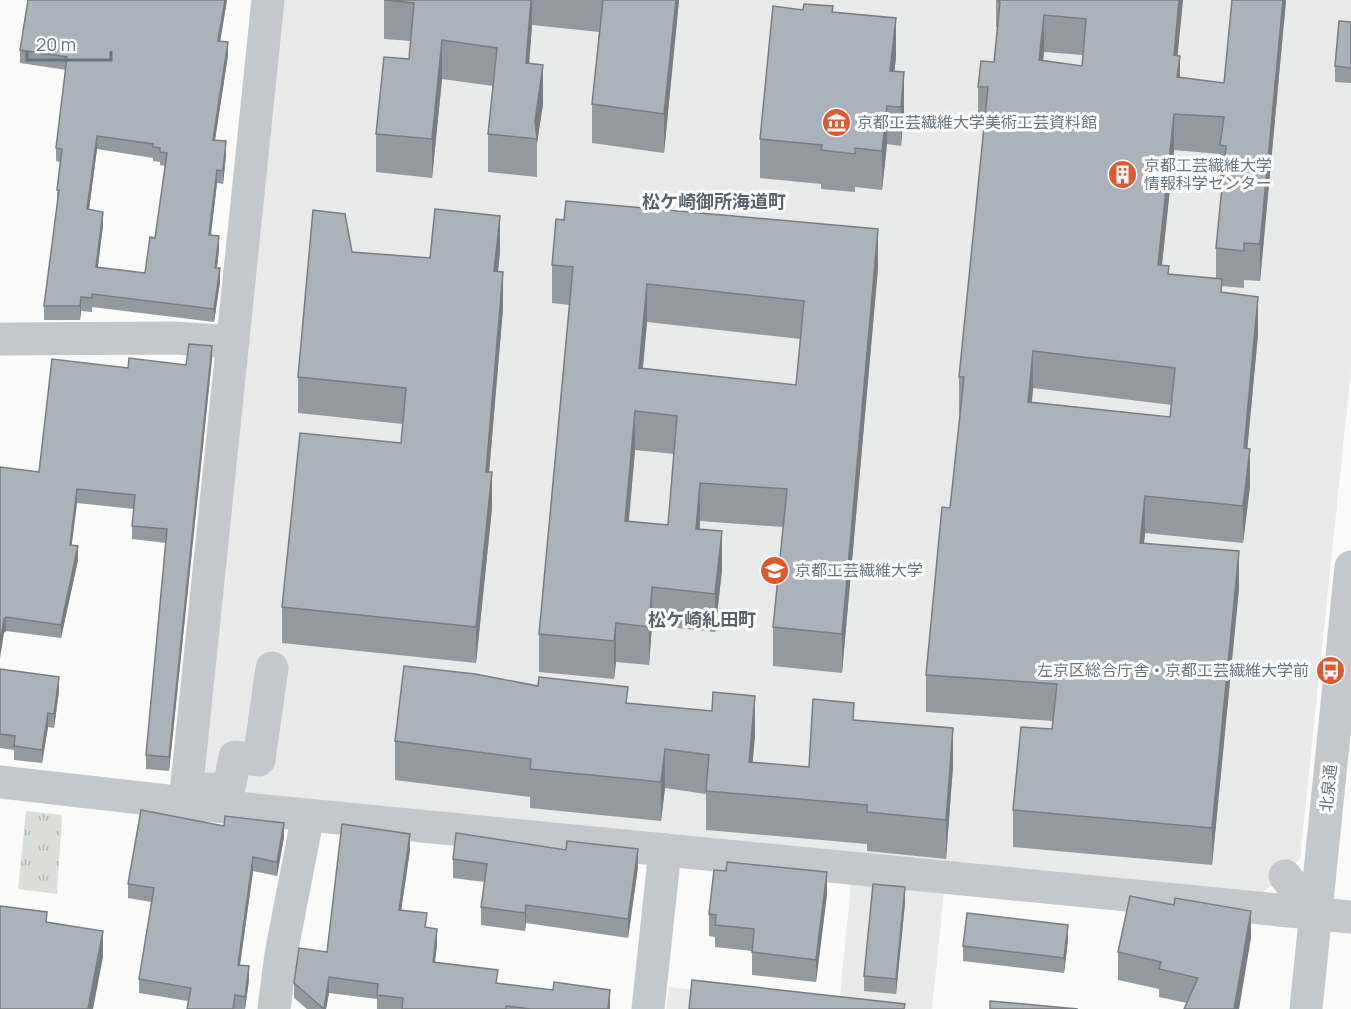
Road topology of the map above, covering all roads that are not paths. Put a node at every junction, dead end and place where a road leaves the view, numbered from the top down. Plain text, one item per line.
1 (268, 0) edge
2 (0, 339) edge
3 (233, 342) junction
4 (1351, 567) edge
5 (272, 668) dead end
6 (0, 782) edge
7 (193, 804) junction
8 (308, 815) junction
9 (664, 850) junction
10 (1285, 876) dead end
11 (1315, 912) junction
12 (1351, 917) edge
13 (274, 1009) edge
14 (648, 1009) edge
15 (1306, 1009) edge

1 - 3 street
2 - 3 street
3 - 7 street
4 - 11 street, 北泉通
5 - 7 street
6 - 7 street
7 - 8 street
8 - 9 street
8 - 13 street
9 - 11 street
9 - 14 street
10 - 11 street
11 - 12 street
11 - 15 street, 北泉通

